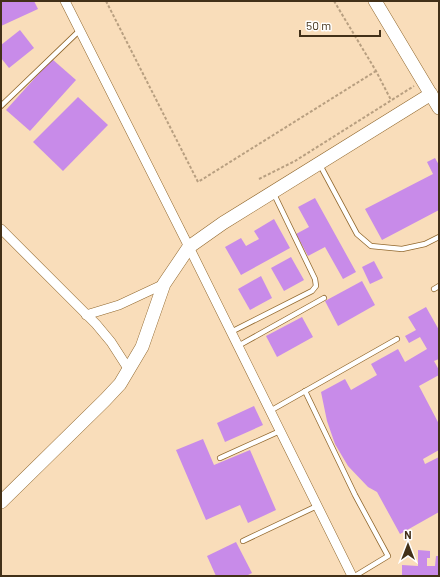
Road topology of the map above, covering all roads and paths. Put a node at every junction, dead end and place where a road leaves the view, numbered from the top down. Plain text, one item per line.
1 (65, 1) edge
2 (106, 1) edge
3 (334, 1) edge
4 (375, 1) edge
5 (80, 30) junction
6 (376, 71) junction
7 (422, 81) junction
8 (430, 94) junction
9 (391, 100) junction
10 (1, 106) edge
11 (439, 108) edge
12 (319, 164) junction
13 (258, 179) dead end
14 (273, 192) junction
15 (1, 229) edge
16 (439, 237) edge
17 (189, 247) junction
18 (164, 284) junction
19 (324, 298) dead end
20 (86, 315) junction
21 (231, 332) junction
22 (397, 339) dead end
23 (238, 346) junction
24 (129, 370) junction
25 (305, 391) junction
26 (270, 411) junction
27 (280, 431) junction
28 (220, 458) dead end
29 (1, 502) edge
30 (317, 506) junction
31 (243, 541) dead end
32 (352, 576) edge
33 (355, 576) edge

1 - 5 street
2 - 6 path
3 - 6 path
4 - 7 street
5 - 10 lane
5 - 17 street
6 - 9 path
7 - 8 street
7 - 9 path
8 - 11 street
8 - 12 street
9 - 13 path
12 - 14 street
12 - 16 lane
14 - 17 street
14 - 21 lane
15 - 20 street
17 - 18 street
17 - 21 street
18 - 20 street
18 - 24 street
19 - 23 lane
20 - 24 street
21 - 23 street
22 - 25 lane
23 - 26 street
24 - 29 street
25 - 26 lane
25 - 33 lane
26 - 27 street
27 - 28 lane
27 - 30 street
30 - 31 lane
30 - 32 street

